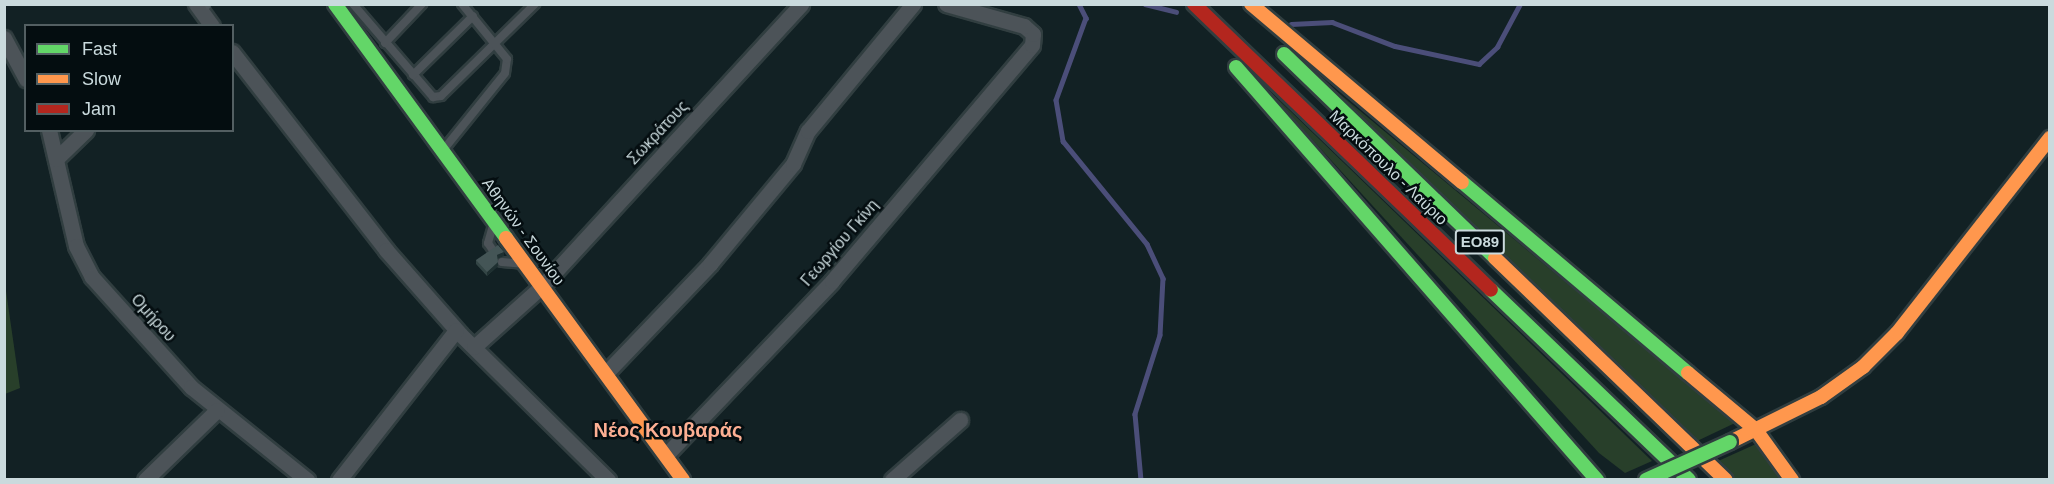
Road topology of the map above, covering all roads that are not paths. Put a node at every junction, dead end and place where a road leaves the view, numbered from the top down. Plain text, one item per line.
1 (196, 4) edge
2 (335, 4) edge
3 (353, 4) edge
4 (422, 4) edge
5 (462, 4) edge
6 (535, 4) edge
7 (801, 4) edge
8 (913, 4) edge
9 (946, 4) edge
10 (1233, 4) edge
11 (1251, 4) edge
12 (1196, 6) edge
13 (473, 16) junction
14 (205, 23) edge
15 (376, 33) junction
16 (4, 38) edge
17 (360, 38) junction
18 (496, 40) junction
19 (385, 43) junction
20 (234, 55) edge
21 (399, 60) junction
22 (413, 75) junction
23 (24, 76) edge
24 (388, 78) junction
25 (49, 132) edge
26 (84, 132) edge
27 (2049, 138) edge
28 (444, 149) junction
29 (56, 159) junction
30 (495, 220) junction
31 (492, 249) edge
32 (502, 262) dead end
33 (526, 264) junction
34 (542, 286) junction
35 (456, 330) junction
36 (474, 347) junction
37 (606, 373) junction
38 (217, 410) junction
39 (960, 420) dead end
40 (1756, 430) junction
41 (666, 455) junction
42 (145, 480) edge
43 (307, 480) edge
44 (339, 480) edge
45 (608, 480) edge
46 (683, 480) edge
47 (892, 480) edge
48 (1598, 480) edge
49 (1646, 480) edge
50 (1689, 480) edge
51 (1726, 480) edge
52 (1792, 480) edge

1 - 14 street
2 - 17 main road, Αθηνών - Σουνίου
3 - 15 lane
4 - 19 lane
5 - 13 lane
6 - 18 lane
7 - 34 street, Σωκράτους
8 - 37 street
9 - 41 street, Γεωργίου Γκίνη
10 - 51 main road, Μαρκόπουλο - Λαύριο / ΕΟ89
11 - 40 main road
12 - 48 main road
12 - 50 main road, Μαρκόπουλο - Λαύριο / ΕΟ89
13 - 18 lane
13 - 22 lane
15 - 17 lane
15 - 19 lane
16 - 23 street
17 - 24 main road, Αθηνών - Σουνίου
18 - 22 lane
18 - 28 lane
19 - 21 lane
20 - 35 street
21 - 22 lane
21 - 24 lane
24 - 28 main road, Αθηνών - Σουνίου
25 - 29 street, Ομήρου
26 - 29 street
27 - 40 main road
28 - 30 main road, Αθηνών - Σουνίου
29 - 38 street, Ομήρου
30 - 31 lane
30 - 33 main road, Αθηνών - Σουνίου
32 - 33 lane
33 - 34 main road, Αθηνών - Σουνίου
34 - 36 street, Σωκράτους
34 - 37 main road, Αθηνών - Σουνίου
35 - 36 street
35 - 44 street
36 - 45 street
37 - 41 main road, Αθηνών - Σουνίου
38 - 42 street
38 - 43 street, Ομήρου
39 - 47 street
40 - 49 main road, bridge
40 - 52 main road
41 - 46 main road, Αθηνών - Σουνίου

